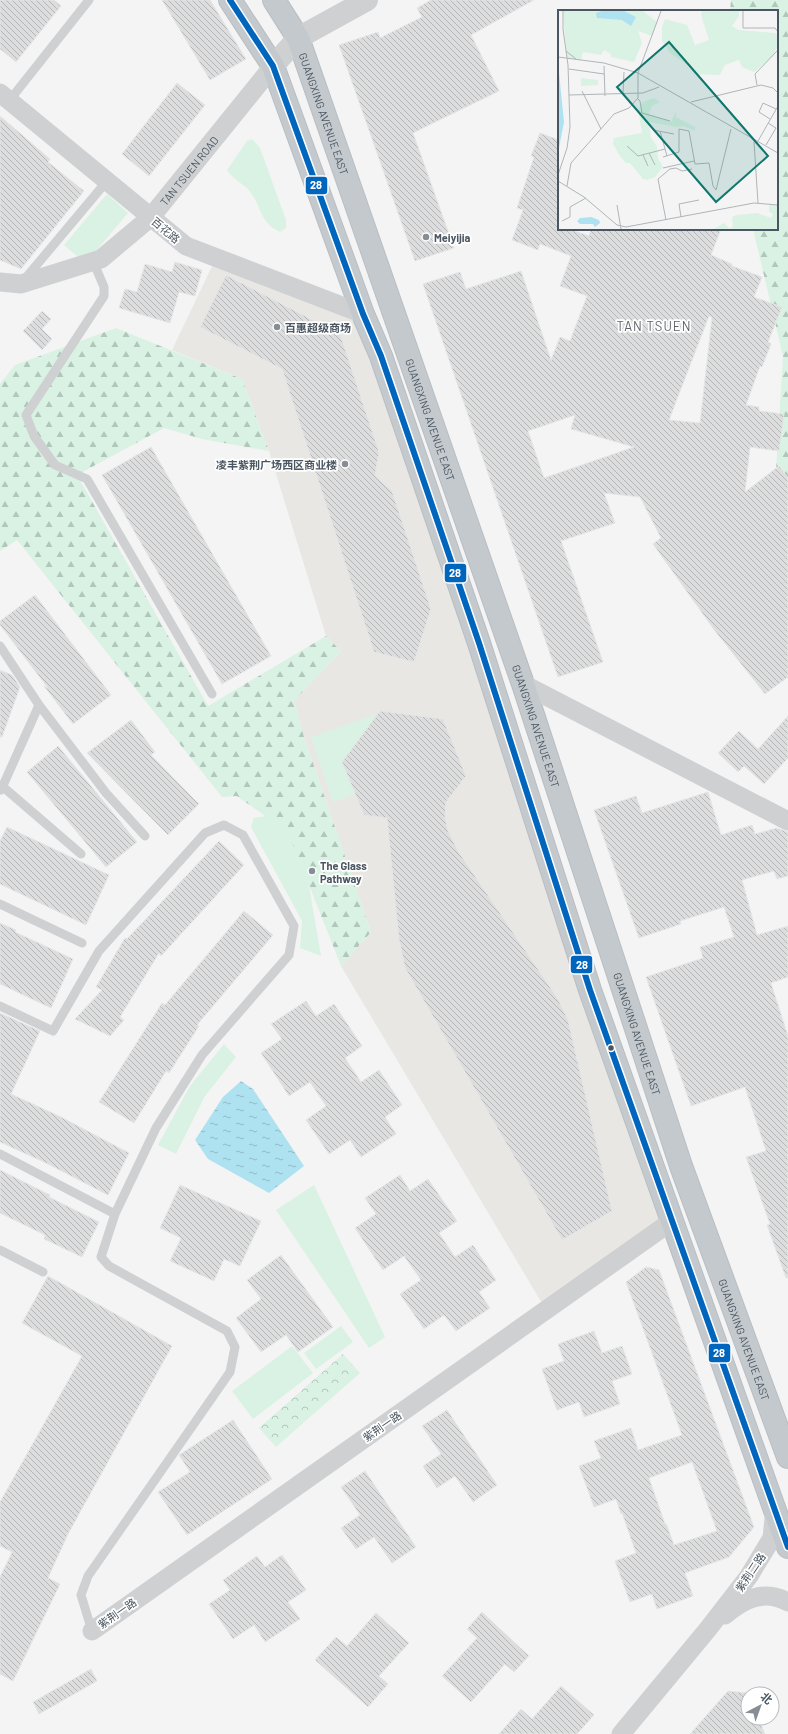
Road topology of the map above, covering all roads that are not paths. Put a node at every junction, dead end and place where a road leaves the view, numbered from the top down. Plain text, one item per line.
1 (89, 0) edge
2 (230, 0) edge
3 (274, 0) edge
4 (367, 0) edge
5 (298, 38) junction
6 (273, 66) junction
7 (5, 97) edge
8 (107, 182) junction
9 (151, 217) junction
10 (93, 261) junction
11 (0, 282) edge
12 (21, 284) junction
13 (363, 314) junction
14 (0, 646) edge
15 (523, 684) junction
16 (212, 694) dead end
17 (39, 705) junction
18 (1, 788) edge
19 (788, 821) edge
20 (145, 836) dead end
21 (81, 854) dead end
22 (0, 904) edge
23 (82, 943) dead end
24 (0, 1006) edge
25 (0, 1154) edge
26 (115, 1214) junction
27 (672, 1221) junction
28 (0, 1250) edge
29 (43, 1272) dead end
30 (788, 1457) edge
31 (775, 1508) junction
32 (788, 1547) edge
33 (788, 1602) edge
34 (708, 1629) junction
35 (92, 1631) joint
36 (621, 1734) edge

1 - 7 lane
2 - 6 highway
3 - 5 highway, GUANGXING AVENUE EAST
4 - 5 street
5 - 6 street
5 - 15 highway, GUANGXING AVENUE EAST
6 - 9 street, TAN TSUEN ROAD
6 - 13 highway
7 - 8 street, 百花路
8 - 9 street, 百花路
8 - 12 lane
9 - 10 street, TAN TSUEN ROAD
9 - 13 street, 百花路
10 - 12 street, TAN TSUEN ROAD
10 - 16 lane
11 - 12 street, TAN TSUEN ROAD
13 - 27 highway
14 - 17 lane
15 - 19 street
15 - 30 highway, GUANGXING AVENUE EAST
17 - 18 lane
17 - 20 lane
18 - 21 lane
22 - 23 lane
24 - 26 lane
25 - 26 lane
26 - 35 lane
27 - 31 highway
27 - 35 street, 紫荆一路
28 - 29 lane
31 - 32 highway
31 - 34 street, 紫荆二路
33 - 34 street, 紫荆二路
34 - 36 street, 紫荆二路

